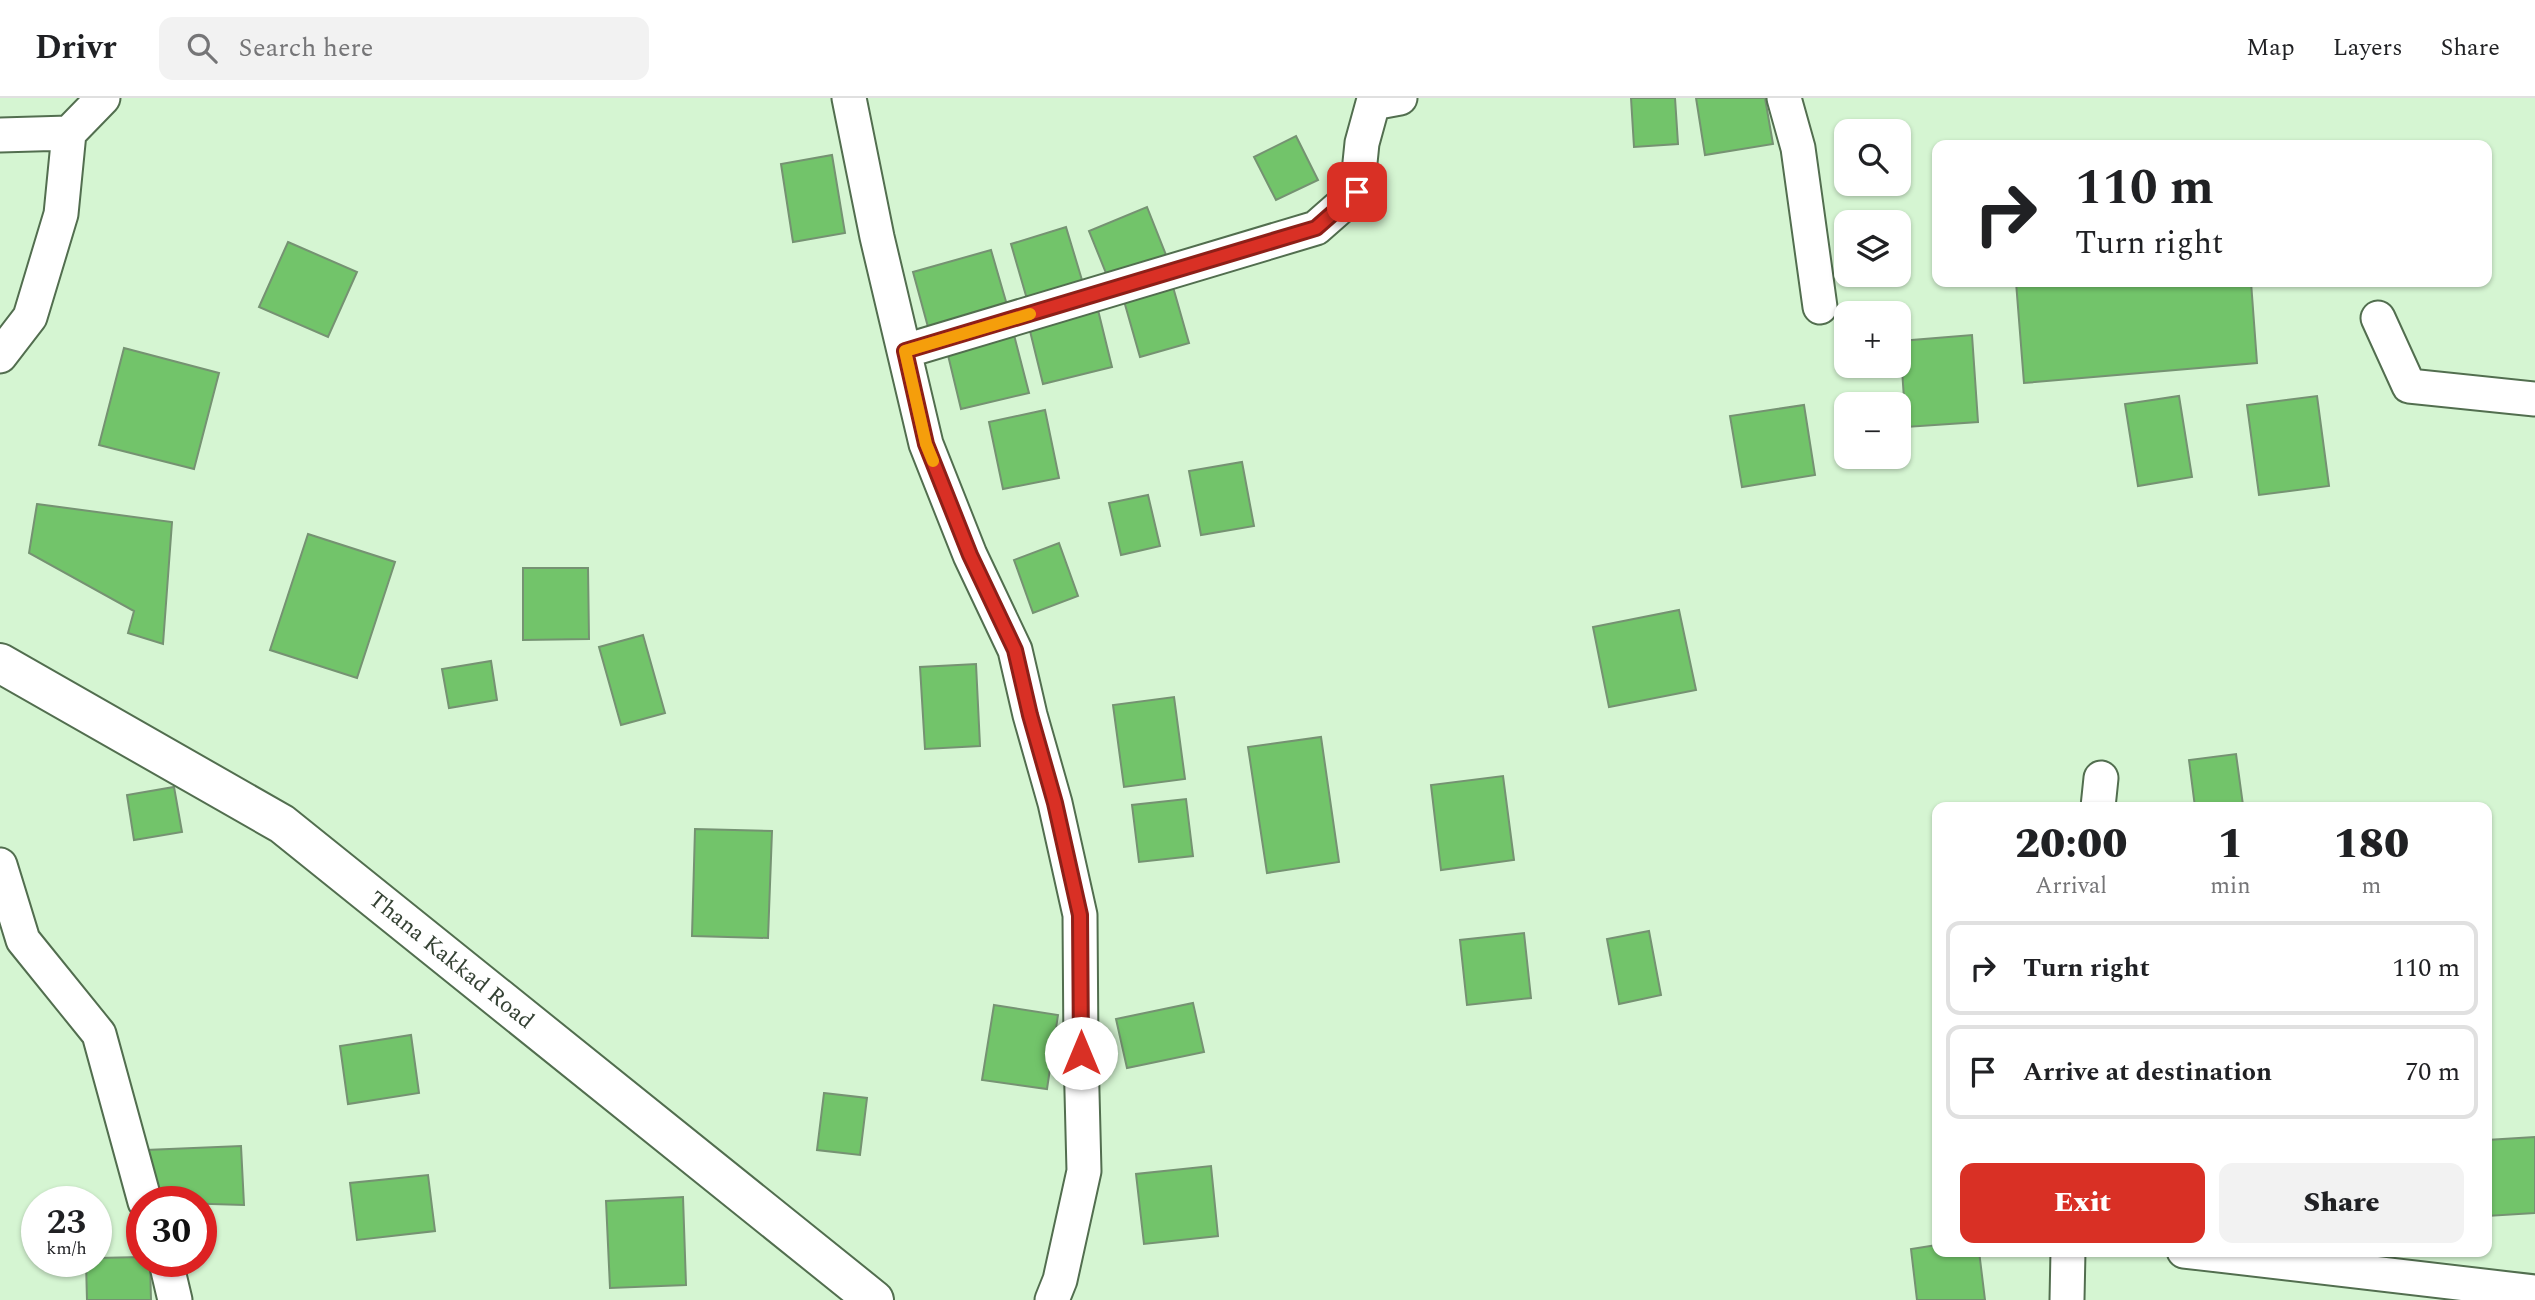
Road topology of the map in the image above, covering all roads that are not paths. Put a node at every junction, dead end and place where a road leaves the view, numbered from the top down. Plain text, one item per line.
1 (103, 98) edge
2 (849, 98) edge
3 (1784, 98) edge
4 (1382, 100) edge
5 (69, 133) junction
6 (0, 135) edge
7 (1820, 307) dead end
8 (2378, 318) dead end
9 (905, 351) junction
10 (0, 356) edge
11 (2535, 398) edge
12 (0, 663) edge
13 (0, 865) edge
14 (141, 1186) edge
15 (2068, 1257) edge
16 (2235, 1257) edge
17 (170, 1277) edge
18 (2535, 1292) edge
19 (175, 1300) edge
20 (874, 1300) edge
21 (1052, 1300) edge
22 (2067, 1300) edge

1 - 5 street
2 - 9 street
3 - 7 street
4 - 9 street
5 - 6 street
5 - 10 street
8 - 11 street
9 - 21 street
12 - 20 main road, Thana Kakkad Road
13 - 14 street
15 - 22 street
16 - 18 street
17 - 19 street

